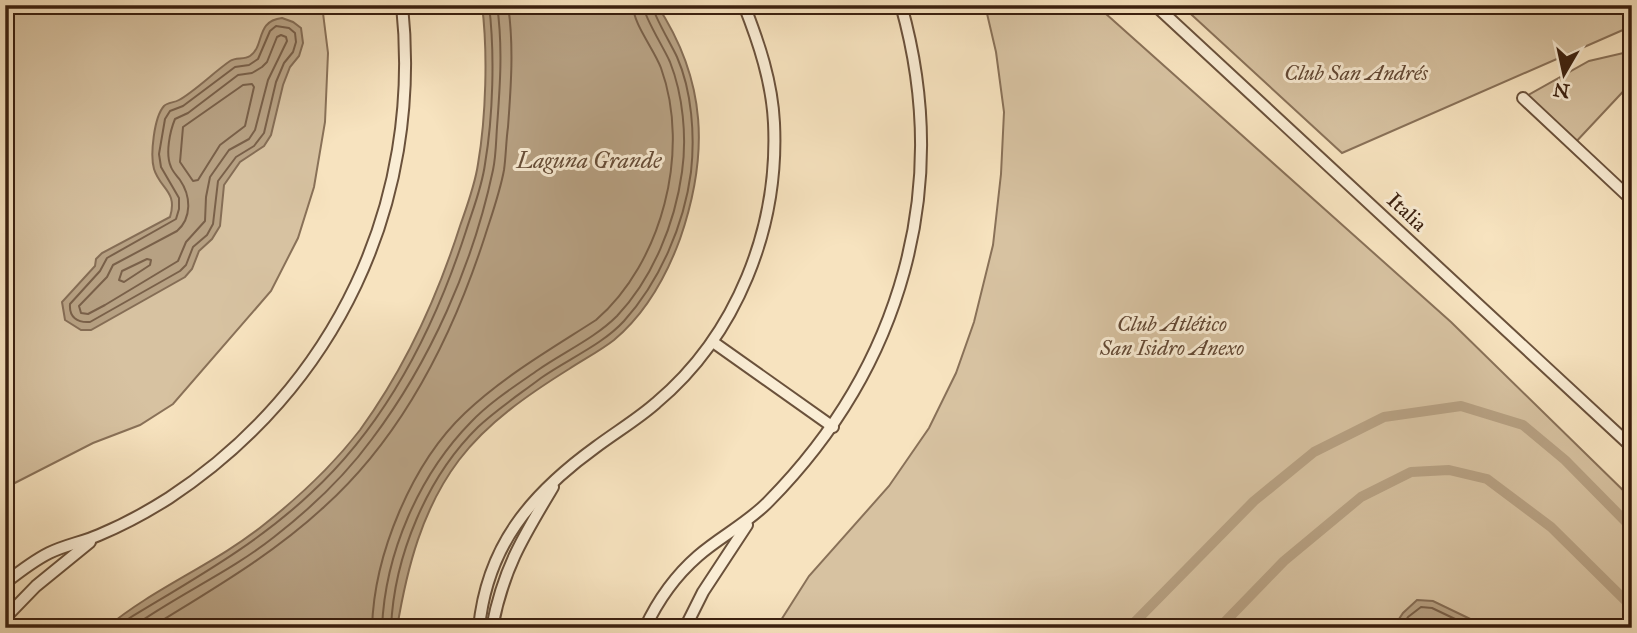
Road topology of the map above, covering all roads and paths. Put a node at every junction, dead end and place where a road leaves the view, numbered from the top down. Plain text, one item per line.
1 (402, 5) edge
2 (744, 5) edge
3 (901, 5) edge
4 (1155, 5) edge
5 (1523, 98) dead end
6 (1632, 200) edge
7 (713, 342) junction
8 (833, 427) junction
9 (1632, 447) edge
10 (558, 478) junction
11 (750, 520) junction
12 (98, 536) junction
13 (699, 555) junction
14 (717, 568) junction
15 (6, 582) edge
16 (23, 599) junction
17 (5, 618) edge
18 (479, 628) edge
19 (492, 628) edge
20 (645, 628) edge
21 (685, 628) edge

1 - 12 street
2 - 7 street
3 - 8 street
4 - 9 street, Italia
5 - 6 street
7 - 8 street
7 - 10 street
8 - 11 street
10 - 18 street
10 - 19 street
11 - 13 street
11 - 14 street
12 - 15 street
12 - 16 street
13 - 14 street
13 - 20 street
14 - 21 street
15 - 16 street
16 - 17 street

